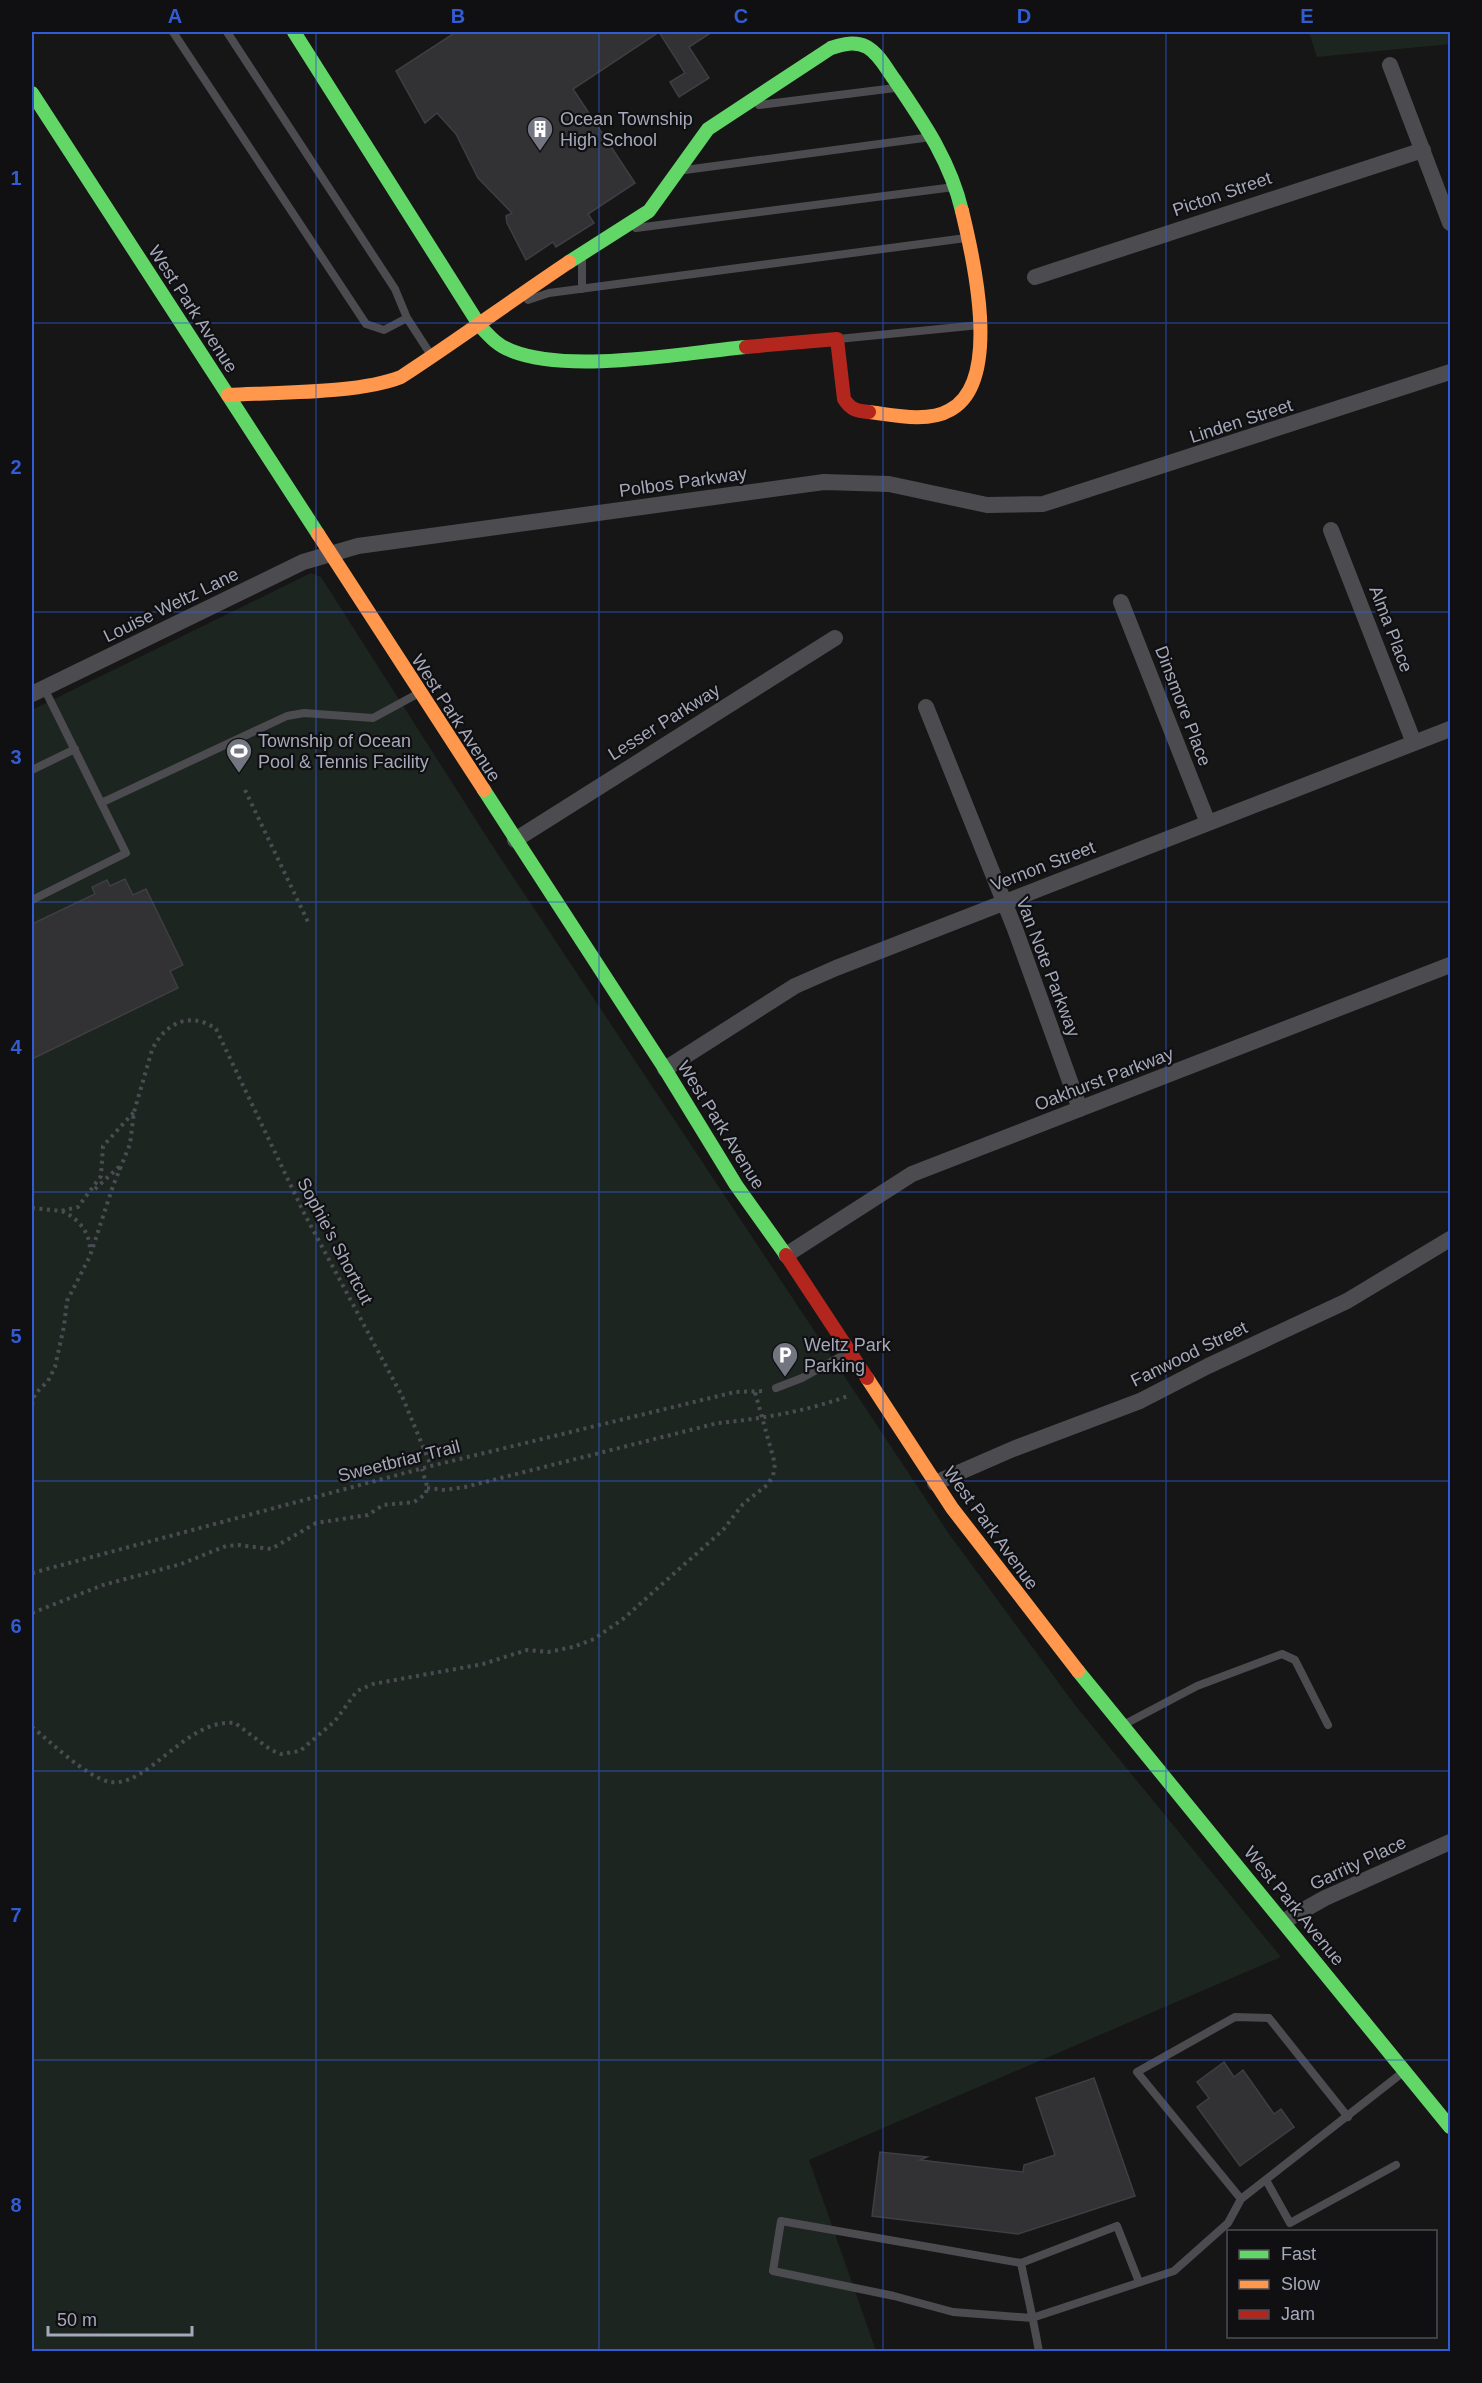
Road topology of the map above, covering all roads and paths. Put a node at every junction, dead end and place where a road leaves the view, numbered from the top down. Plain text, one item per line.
1 (173, 32) edge
2 (227, 32) edge
3 (294, 32) edge
4 (1390, 64) dead end
5 (898, 87) junction
6 (32, 93) edge
7 (740, 107) junction
8 (932, 137) junction
9 (1423, 150) junction
10 (679, 171) junction
11 (956, 186) junction
12 (1450, 223) edge
13 (618, 231) junction
14 (967, 238) junction
15 (590, 249) junction
16 (1035, 277) dead end
17 (582, 289) junction
18 (407, 318) junction
19 (981, 325) junction
20 (480, 326) junction
21 (837, 339) junction
22 (432, 357) junction
23 (1450, 372) edge
24 (228, 395) junction
25 (1043, 504) joint
26 (1331, 530) dead end
27 (328, 553) junction
28 (1121, 602) dead end
29 (835, 639) dead end
30 (38, 691) edge
31 (419, 693) junction
32 (926, 706) dead end
33 (1450, 729) edge
34 (1414, 743) junction
35 (75, 749) junction
36 (32, 770) edge
37 (245, 790) dead end
38 (101, 803) junction
39 (1209, 824) junction
40 (515, 840) junction
41 (32, 900) edge
42 (1003, 902) junction
43 (309, 924) dead end
44 (1450, 965) edge
45 (665, 1069) junction
46 (1080, 1109) junction
47 (134, 1112) junction
48 (123, 1163) junction
49 (89, 1193) junction
50 (32, 1208) edge
51 (61, 1210) junction
52 (1450, 1239) edge
53 (786, 1255) junction
54 (90, 1256) junction
55 (850, 1351) junction
56 (776, 1388) joint
57 (755, 1392) junction
58 (848, 1396) dead end
59 (32, 1406) edge
60 (763, 1415) junction
61 (432, 1466) junction
62 (422, 1469) junction
63 (935, 1483) junction
64 (427, 1488) junction
65 (32, 1573) edge
66 (32, 1613) edge
67 (1328, 1725) dead end
68 (1122, 1726) junction
69 (32, 1727) edge
70 (1450, 1842) edge
71 (1284, 1921) junction
72 (1405, 2071) junction
73 (1348, 2117) junction
74 (1450, 2127) edge
75 (1396, 2165) dead end
76 (1266, 2180) junction
77 (1241, 2199) junction
78 (1021, 2264) junction
79 (1139, 2282) junction
80 (1032, 2318) junction
81 (1039, 2352) edge

1 - 18 lane
2 - 18 lane
3 - 20 street
4 - 9 street
5 - 7 lane
5 - 7 street
5 - 8 street
6 - 24 street, West Park Avenue
7 - 10 street
8 - 10 lane
8 - 11 street
9 - 12 street
9 - 16 street, Picton Street
10 - 13 street
11 - 13 lane
11 - 14 street
13 - 15 street
14 - 17 lane
14 - 19 street
15 - 17 lane
15 - 20 street
17 - 20 lane
18 - 22 lane
19 - 21 lane
19 - 21 street
20 - 21 street
20 - 22 street
22 - 24 street
23 - 25 street, Linden Street
24 - 27 street, West Park Avenue
25 - 27 street, Polbos Parkway
26 - 34 street, Alma Place
27 - 30 street, Louise Weltz Lane
27 - 31 street, West Park Avenue
28 - 39 street, Dinsmore Place
29 - 40 street, Lesser Parkway
30 - 35 lane
31 - 38 lane
31 - 40 street, West Park Avenue
32 - 42 street, Van Note Parkway
33 - 34 street, Vernon Street
34 - 39 street, Vernon Street
35 - 36 lane
35 - 38 lane
37 - 43 path
38 - 41 lane
39 - 42 street, Vernon Street
40 - 45 street, West Park Avenue
42 - 45 street, Vernon Street
42 - 46 street, Van Note Parkway
44 - 46 street, Oakhurst Parkway
45 - 53 street, West Park Avenue
46 - 53 street, Oakhurst Parkway
47 - 48 path
47 - 49 path
47 - 61 path, Sophie's Shortcut
48 - 49 path
48 - 54 path
49 - 51 path
50 - 51 path
51 - 54 path
52 - 63 street, Fanwood Street
53 - 55 street, West Park Avenue
54 - 59 path
55 - 56 lane
55 - 63 street, West Park Avenue
56 - 57 path, Sweetbriar Trail
57 - 60 path
57 - 61 path, Sweetbriar Trail
58 - 60 path
60 - 64 path
60 - 69 path
61 - 62 path, Sweetbriar Trail
62 - 64 path
62 - 65 path, Sweetbriar Trail
63 - 68 street, West Park Avenue
64 - 66 path
67 - 68 lane
68 - 71 street, West Park Avenue
70 - 71 street, Garrity Place
71 - 72 street, West Park Avenue
72 - 73 lane
72 - 74 street, West Park Avenue
73 - 76 lane
73 - 77 lane
75 - 76 lane
76 - 77 lane
77 - 79 lane
78 - 79 lane
78 - 80 lane
78 - 80 lane
79 - 80 lane
80 - 81 lane

